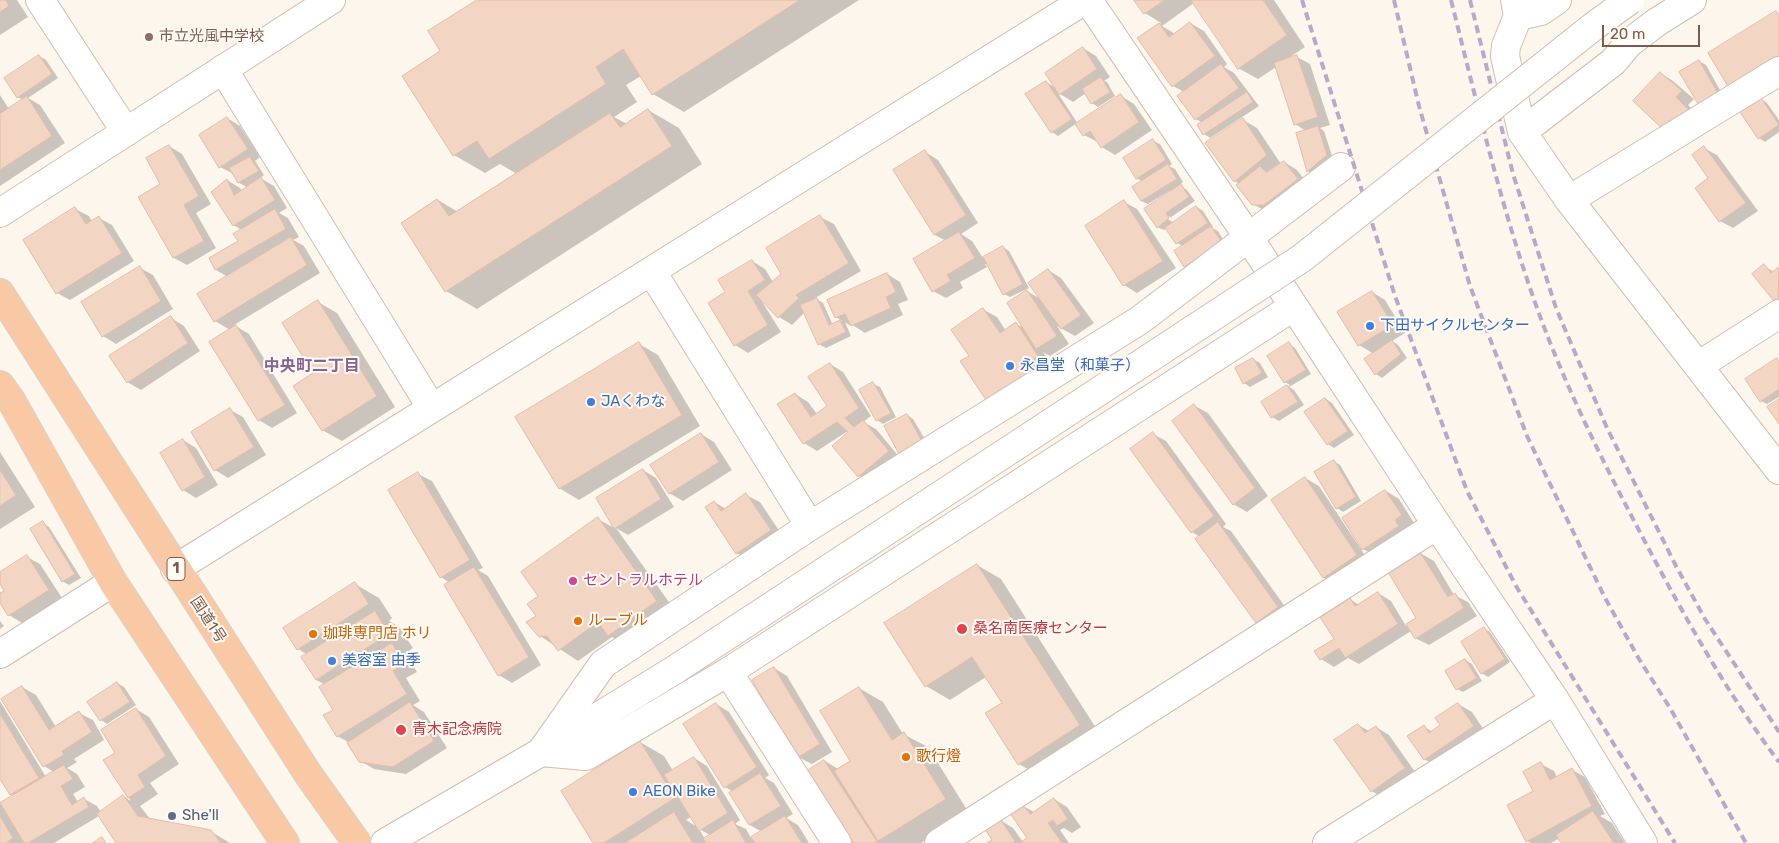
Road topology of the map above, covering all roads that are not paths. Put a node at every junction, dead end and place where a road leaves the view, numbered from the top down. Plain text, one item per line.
1 (40, 0) edge
2 (331, 0) edge
3 (1087, 0) edge
4 (1557, 0) edge
5 (1630, 0) edge
6 (1692, 0) edge
7 (1516, 8) edge
8 (223, 69) junction
9 (1779, 71) edge
10 (126, 132) junction
11 (1522, 132) junction
12 (1340, 166) dead end
13 (1569, 200) junction
14 (0, 212) edge
15 (1248, 238) junction
16 (652, 272) junction
17 (0, 293) edge
18 (1293, 307) junction
19 (1779, 314) edge
20 (1698, 366) junction
21 (4, 398) edge
22 (431, 407) junction
23 (1779, 470) edge
24 (1437, 525) junction
25 (810, 526) junction
26 (175, 568) junction
27 (113, 582) junction
28 (0, 654) edge
29 (728, 672) junction
30 (1555, 700) junction
31 (541, 752) junction
32 (285, 843) edge
33 (357, 843) edge
34 (385, 843) edge
35 (837, 843) edge
36 (938, 843) edge
37 (1327, 843) edge
38 (1643, 843) edge

1 - 10 street
2 - 8 street
3 - 15 street
3 - 16 street
4 - 7 street
5 - 31 street, bridge
6 - 11 street
7 - 11 street
8 - 10 street
8 - 22 street
9 - 13 street
10 - 14 street
11 - 13 street
12 - 15 street
13 - 20 street
15 - 18 street
15 - 25 street
16 - 22 street
16 - 25 street
17 - 26 highway, 国道1号 / 1
18 - 24 street
18 - 29 street
19 - 20 street
20 - 23 street
21 - 27 highway
22 - 26 street
24 - 30 street
24 - 36 street
25 - 31 street
26 - 33 highway, 国道1号 / 1
27 - 28 street
27 - 32 highway
29 - 31 street
29 - 35 street
30 - 37 street
30 - 38 street
31 - 34 street

